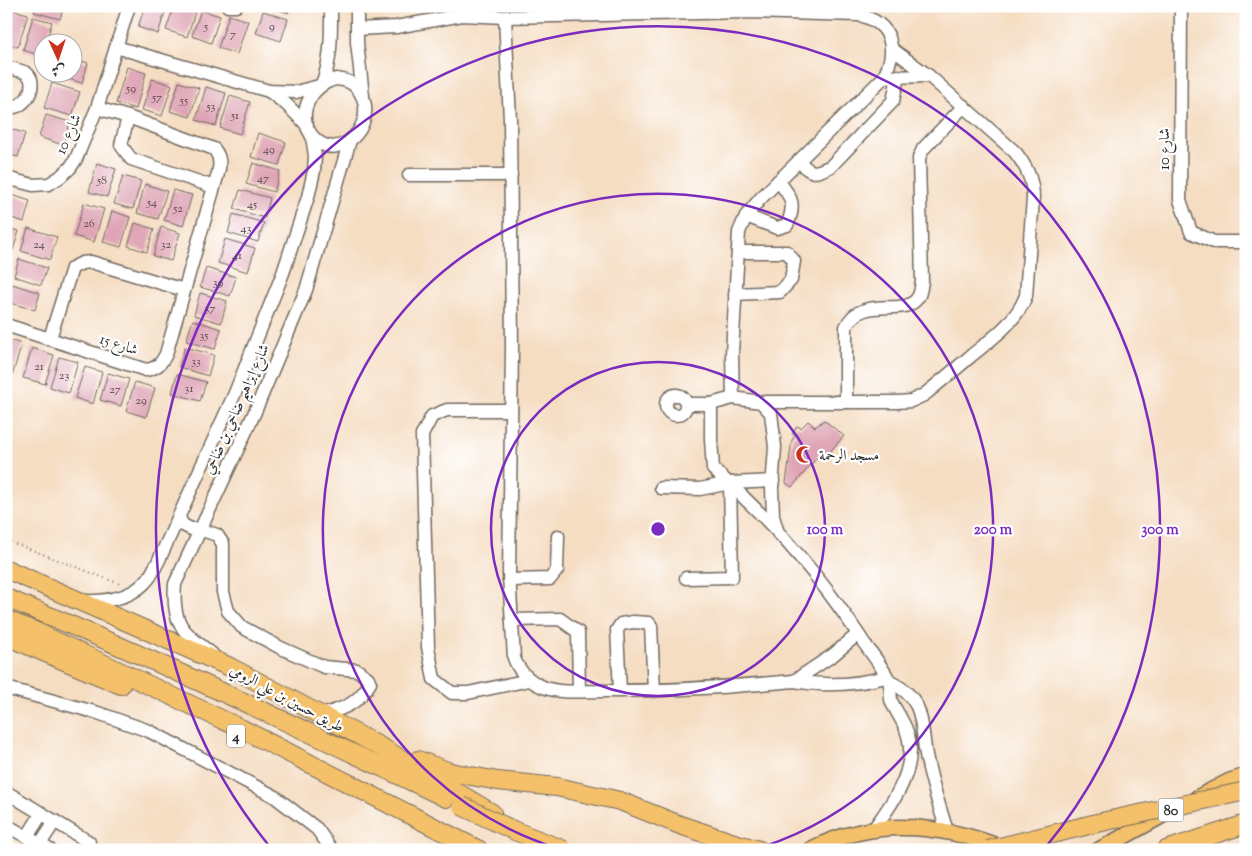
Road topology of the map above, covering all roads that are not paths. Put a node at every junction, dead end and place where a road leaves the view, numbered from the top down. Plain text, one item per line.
1 (129, 6) edge
2 (228, 6) edge
3 (236, 6) edge
4 (331, 6) edge
5 (357, 6) edge
6 (1181, 6) edge
7 (747, 9) edge
8 (860, 11) edge
9 (505, 17) junction
10 (356, 29) junction
11 (116, 47) junction
12 (892, 49) junction
13 (6, 67) edge
14 (898, 76) junction
15 (929, 76) junction
16 (884, 77) junction
17 (320, 85) junction
18 (270, 91) junction
19 (363, 98) junction
20 (964, 106) junction
21 (6, 107) edge
22 (97, 108) junction
23 (128, 117) junction
24 (310, 130) junction
25 (350, 140) junction
26 (799, 161) junction
27 (409, 175) dead end
28 (511, 175) junction
29 (6, 178) edge
30 (778, 181) junction
31 (214, 187) junction
32 (746, 216) junction
33 (1246, 242) edge
34 (738, 252) junction
35 (184, 290) junction
36 (736, 294) junction
37 (6, 325) edge
38 (50, 338) junction
39 (733, 398) junction
40 (760, 402) junction
41 (846, 402) junction
42 (687, 404) dead end
43 (711, 404) junction
44 (511, 410) junction
45 (772, 481) junction
46 (730, 483) junction
47 (661, 488) dead end
48 (179, 518) junction
49 (199, 529) junction
50 (778, 534) junction
51 (558, 536) dead end
52 (6, 569) edge
53 (686, 578) dead end
54 (509, 580) junction
55 (6, 598) edge
56 (78, 601) junction
57 (6, 620) edge
58 (512, 620) junction
59 (858, 634) junction
60 (6, 636) edge
61 (6, 646) edge
62 (47, 653) junction
63 (230, 667) junction
64 (888, 679) junction
65 (529, 680) junction
66 (794, 681) junction
67 (6, 688) edge
68 (579, 691) junction
69 (620, 691) junction
70 (654, 691) junction
71 (322, 716) junction
72 (381, 747) junction
73 (1246, 776) edge
74 (1246, 791) edge
75 (6, 792) edge
76 (42, 813) junction
77 (55, 821) junction
78 (1246, 824) edge
79 (6, 825) edge
80 (873, 830) junction
81 (947, 830) junction
82 (27, 837) junction
83 (89, 842) dead end
84 (45, 847) edge
85 (332, 850) edge
86 (459, 850) edge
87 (479, 850) edge
88 (557, 850) edge
89 (564, 850) edge
90 (759, 850) edge
91 (810, 850) edge
92 (988, 850) edge
93 (1006, 850) edge
94 (1099, 850) edge
95 (1166, 850) edge

1 - 11 street, شارع 10
2 - 3 street
4 - 17 street
5 - 10 street
6 - 33 street, شارع 10
7 - 8 street
7 - 9 street
8 - 12 street
9 - 10 street
9 - 28 street
10 - 19 street
11 - 18 street
11 - 22 street, شارع 10
12 - 15 street
12 - 16 street
13 - 21 street
14 - 15 street
14 - 16 street
14 - 26 street
15 - 20 street
16 - 26 street
17 - 18 street
17 - 19 street
17 - 24 street
18 - 24 street
19 - 25 street
20 - 41 street
20 - 41 street
22 - 23 street, شارع 15
22 - 29 street, شارع 10
23 - 31 street, شارع 15
23 - 31 street
24 - 25 street
24 - 48 street, شارع إبراهيم ضاحي بن ضاحي
25 - 49 street, شارع إبراهيم ضاحي بن ضاحي
26 - 30 street
27 - 28 street
28 - 44 street
30 - 32 street
30 - 32 street
31 - 35 street, شارع 15
32 - 34 street
34 - 36 street
34 - 36 street
35 - 38 street
35 - 38 street, شارع 15
36 - 39 street
37 - 38 street, شارع 15
39 - 40 street
39 - 43 street
40 - 41 street
40 - 45 street
42 - 43 street
43 - 46 street
44 - 54 street
44 - 65 street
45 - 46 street
45 - 50 street
46 - 47 street
46 - 50 street
46 - 53 street
48 - 49 street
48 - 56 street, شارع إبراهيم ضاحي بن ضاحي
49 - 63 street, شارع إبراهيم ضاحي بن ضاحي
49 - 71 street
50 - 59 street
51 - 54 street
52 - 56 highway, طريق حسين بن علي الرومي
54 - 58 street
55 - 89 highway, bridge
56 - 63 highway, طريق حسين بن علي الرومي
57 - 87 highway
58 - 65 street
58 - 68 street
59 - 64 street
59 - 66 street
60 - 62 highway, 4
61 - 62 street
62 - 86 highway, 4
63 - 71 highway, طريق حسين بن علي الرومي
64 - 66 street
64 - 80 street
64 - 81 street
65 - 68 street
66 - 70 street
67 - 85 street
68 - 69 street
69 - 70 street
69 - 70 street
71 - 72 highway, طريق حسين بن علي الرومي
72 - 88 highway, طريق حسين بن علي الرومي
72 - 90 highway
73 - 94 main road, 80
74 - 92 highway, bridge
75 - 76 street
76 - 77 street
76 - 82 street
77 - 83 street
77 - 84 street
78 - 95 highway, 80
79 - 82 street
80 - 81 main road
80 - 91 main road
81 - 93 main road
82 - 84 street

